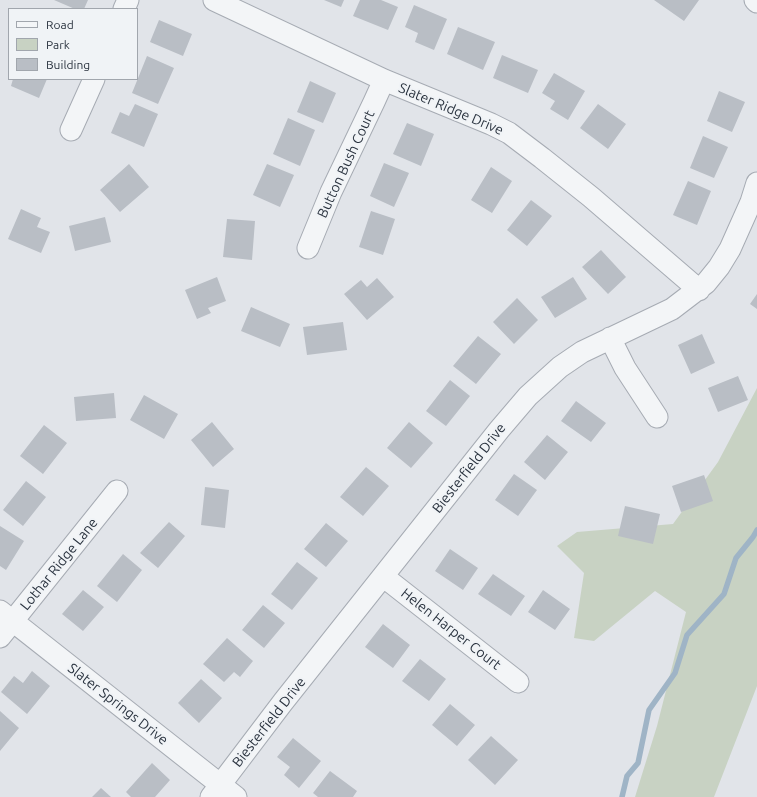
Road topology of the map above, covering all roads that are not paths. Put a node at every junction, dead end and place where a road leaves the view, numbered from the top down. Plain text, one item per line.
1 (214, 0) edge
2 (94, 80) edge
3 (384, 80) junction
4 (71, 130) dead end
5 (757, 183) edge
6 (308, 248) dead end
7 (699, 290) junction
8 (610, 338) junction
9 (656, 417) dead end
10 (117, 491) dead end
11 (384, 576) junction
12 (6, 616) edge
13 (0, 637) edge
14 (518, 682) dead end
15 (223, 793) edge

1 - 3 street, Slater Ridge Drive
2 - 4 street
3 - 6 street, Button Bush Court
3 - 7 street, Slater Ridge Drive
5 - 7 street, Biesterfield Drive
7 - 8 street, Biesterfield Drive
8 - 9 street
8 - 11 street, Biesterfield Drive
10 - 12 street, Lothar Ridge Lane
11 - 14 street, Helen Harper Court
11 - 15 street, Biesterfield Drive
12 - 13 street, Lothar Ridge Lane
12 - 15 street, Slater Springs Drive

